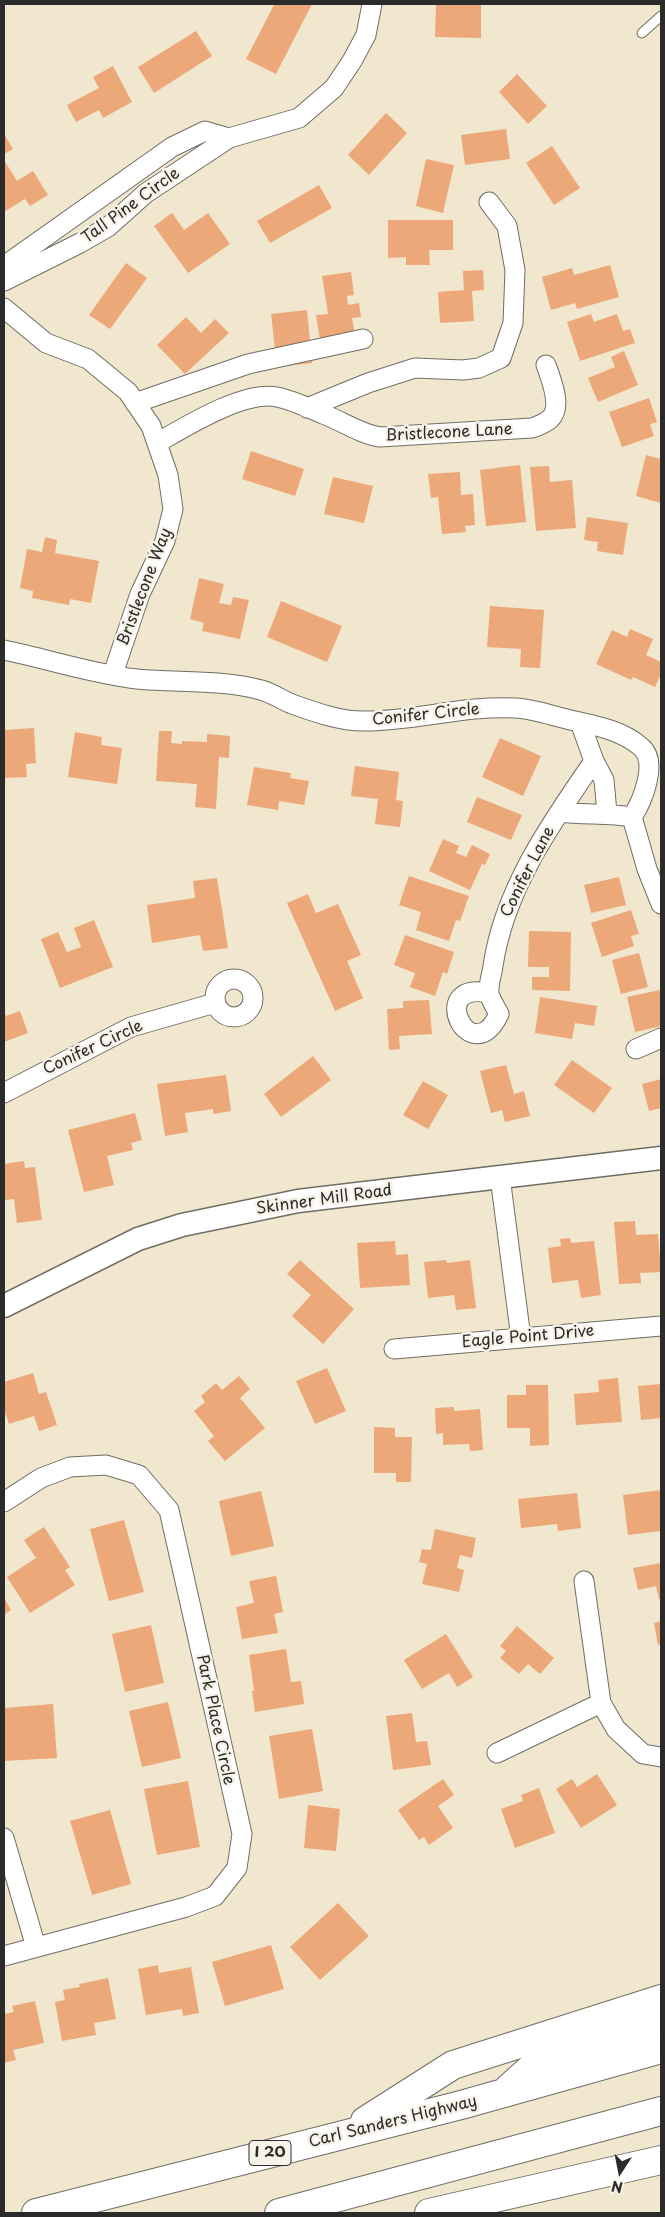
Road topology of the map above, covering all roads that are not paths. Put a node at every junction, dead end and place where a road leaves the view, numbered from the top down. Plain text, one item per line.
1 (372, 4) edge
2 (661, 16) edge
3 (642, 33) dead end
4 (229, 138) junction
5 (489, 202) dead end
6 (4, 266) edge
7 (4, 281) edge
8 (4, 308) edge
9 (363, 339) dead end
10 (546, 365) dead end
11 (135, 403) junction
12 (307, 408) junction
13 (157, 443) junction
14 (4, 650) edge
15 (113, 674) junction
16 (580, 722) junction
17 (594, 761) junction
18 (560, 812) junction
19 (607, 813) junction
20 (632, 817) junction
21 (661, 904) edge
22 (489, 993) dead end
23 (215, 1003) dead end
24 (661, 1038) edge
25 (636, 1049) dead end
26 (4, 1094) edge
27 (661, 1158) edge
28 (500, 1177) junction
29 (4, 1306) edge
30 (661, 1326) edge
31 (521, 1338) junction
32 (394, 1350) dead end
33 (4, 1502) edge
34 (584, 1582) dead end
35 (601, 1703) junction
36 (497, 1753) dead end
37 (661, 1757) edge
38 (4, 1838) edge
39 (36, 1947) junction
40 (4, 1956) edge
41 (661, 1999) edge
42 (661, 2020) edge
43 (661, 2049) edge
44 (504, 2092) junction
45 (661, 2110) edge
46 (346, 2134) junction
47 (661, 2160) edge
48 (36, 2213) edge
49 (279, 2213) edge
50 (429, 2213) edge

1 - 4 street, Tall Pine Circle
2 - 3 lane
4 - 6 street, Tall Pine Circle
4 - 7 street, Tall Pine Circle
5 - 12 street
8 - 11 street, Bristlecone Way
9 - 11 street
10 - 12 street, Bristlecone Lane
11 - 13 street, Bristlecone Way
12 - 13 street, Bristlecone Lane
13 - 15 street, Bristlecone Way
14 - 15 street, Conifer Circle
15 - 16 street, Conifer Circle
16 - 17 street
16 - 20 street, Conifer Circle
17 - 18 street, Conifer Lane
17 - 19 street
18 - 19 street
18 - 22 street, Conifer Lane
19 - 20 street
20 - 21 street
23 - 26 street, Conifer Circle
24 - 25 street
27 - 28 street, Skinner Mill Road
28 - 29 street, Skinner Mill Road
28 - 31 street
30 - 31 street, Eagle Point Drive
31 - 32 street, Eagle Point Drive
33 - 39 street, Park Place Circle
34 - 35 street
35 - 36 street
35 - 37 street
38 - 39 street
39 - 40 street, Park Place Circle
41 - 46 highway
42 - 44 highway
43 - 44 highway, Carl Sanders Highway / I 20
44 - 46 highway, Carl Sanders Highway / I 20
45 - 49 highway
46 - 48 highway, Carl Sanders Highway / I 20
47 - 50 highway

